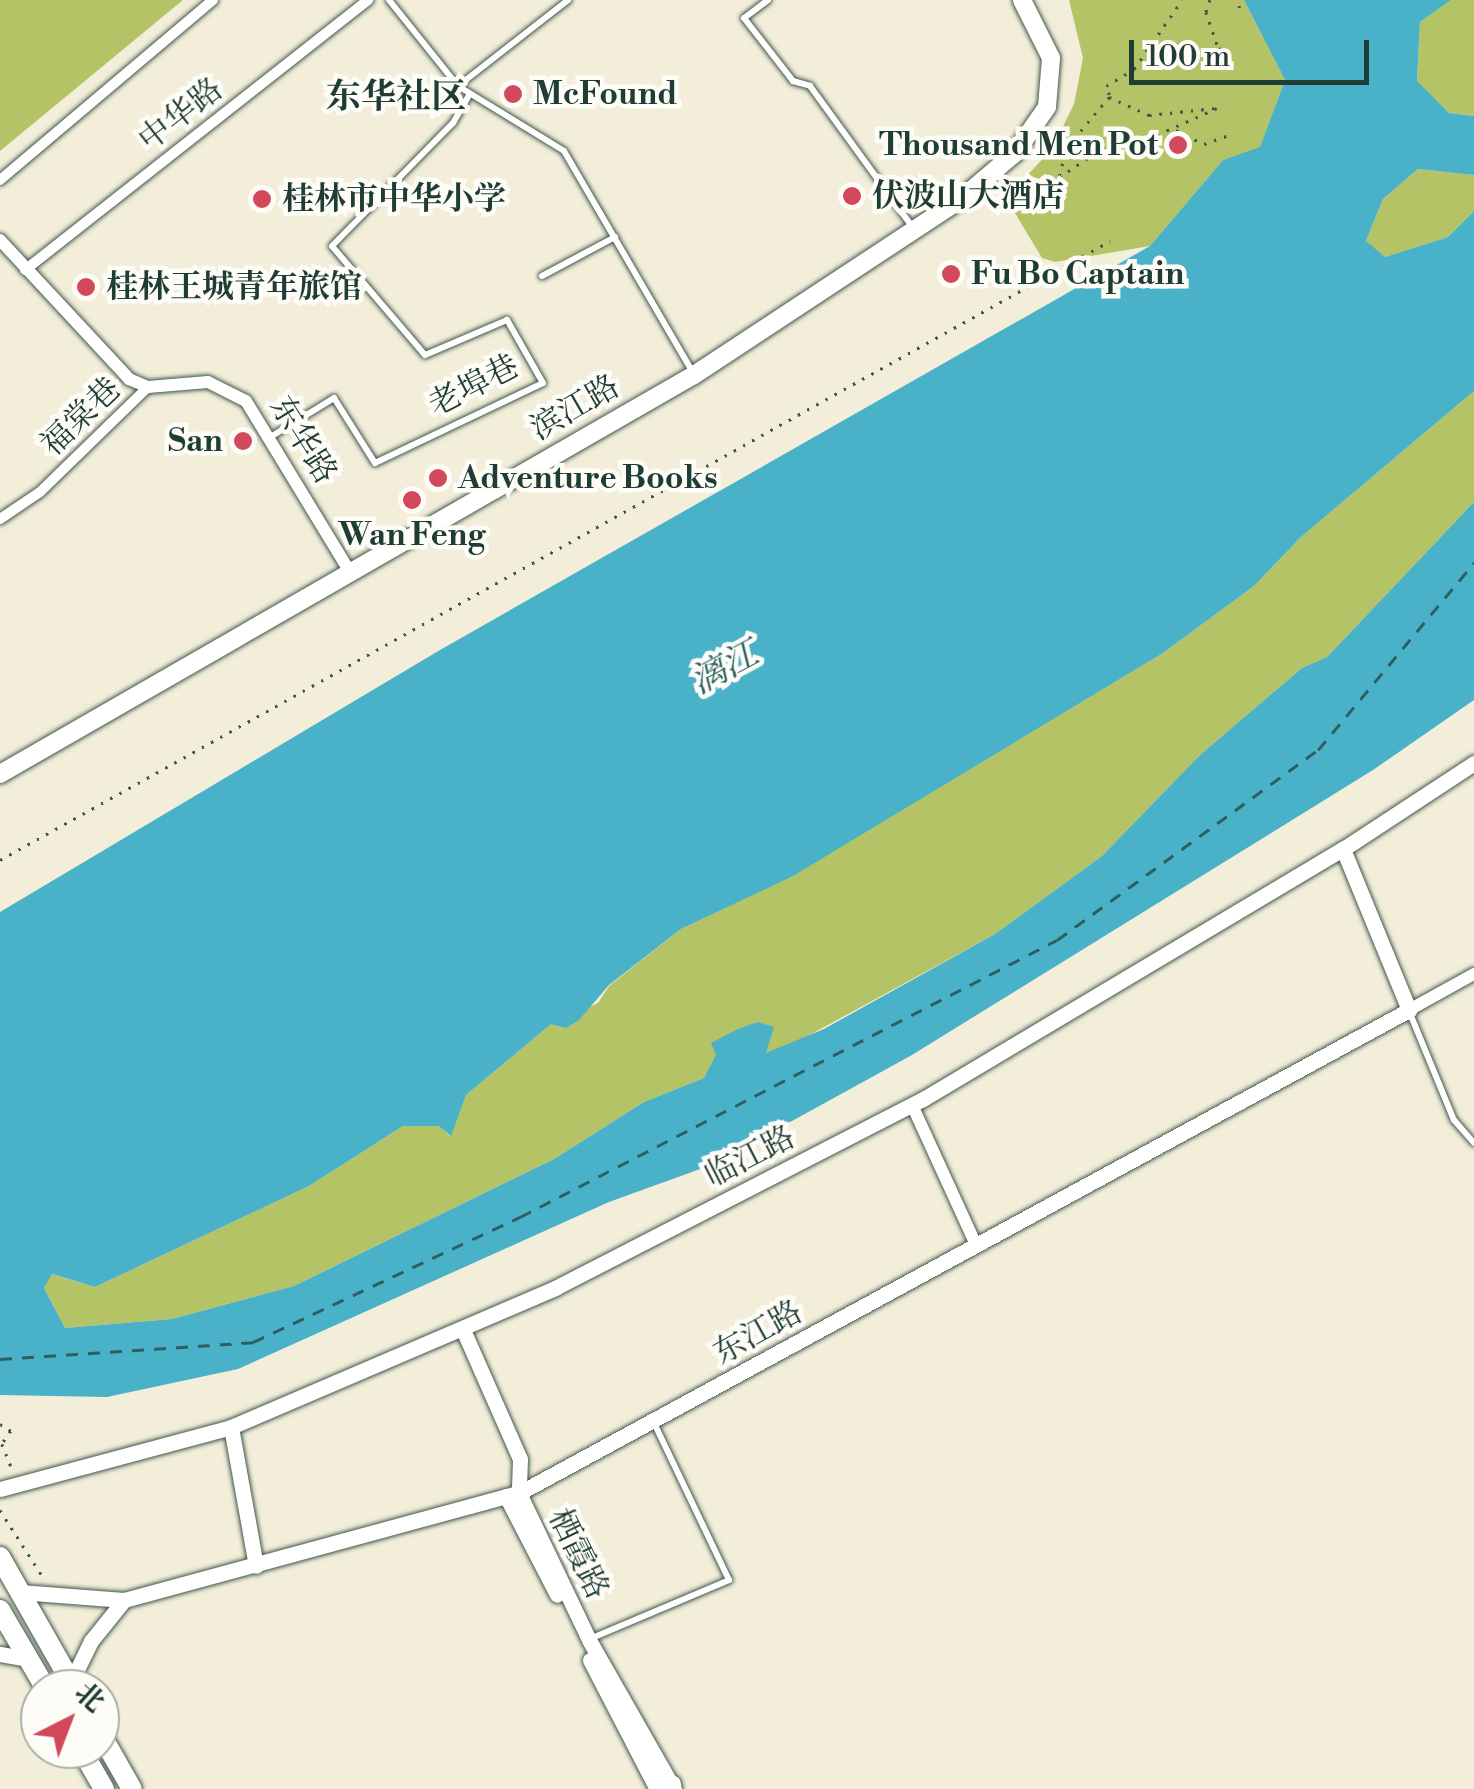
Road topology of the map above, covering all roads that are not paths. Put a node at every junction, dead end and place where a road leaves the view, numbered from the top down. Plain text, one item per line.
1 (213, 0) edge
2 (368, 0) edge
3 (389, 0) edge
4 (568, 0) edge
5 (768, 0) edge
6 (1022, 0) edge
7 (458, 86) junction
8 (470, 93) junction
9 (0, 180) edge
10 (916, 230) junction
11 (615, 237) junction
12 (0, 240) edge
13 (25, 270) junction
14 (542, 276) dead end
15 (694, 374) junction
16 (148, 387) junction
17 (272, 436) junction
18 (0, 519) edge
19 (350, 572) junction
20 (1474, 763) edge
21 (0, 774) edge
22 (1343, 849) junction
23 (1474, 974) edge
24 (1409, 1010) junction
25 (912, 1105) junction
26 (1474, 1143) edge
27 (976, 1245) junction
28 (464, 1332) junction
29 (653, 1422) junction
30 (230, 1427) junction
31 (0, 1489) edge
32 (512, 1495) junction
33 (0, 1557) edge
34 (256, 1566) junction
35 (20, 1592) junction
36 (124, 1600) junction
37 (0, 1610) edge
38 (589, 1640) junction
39 (0, 1654) edge
40 (28, 1660) junction
41 (34, 1669) edge
42 (64, 1669) edge
43 (80, 1669) edge
44 (666, 1788) edge

1 - 9 street
2 - 13 street, 中华路
3 - 7 lane
4 - 7 lane
5 - 10 lane
6 - 10 main road, 滨江路
7 - 8 lane
8 - 11 lane
8 - 17 lane, 老埠巷
10 - 15 main road, 滨江路
11 - 14 lane
11 - 15 lane
12 - 13 street
13 - 16 street
15 - 19 main road, 滨江路
16 - 17 street, 东华路
16 - 18 street, 福棠巷
17 - 19 street, 东华路
19 - 21 main road, 滨江路
20 - 22 street, 临江路
22 - 24 street
22 - 25 street, 临江路
23 - 24 street, 东江路
24 - 26 lane
24 - 27 street, 东江路
25 - 27 street
25 - 28 street, 临江路
27 - 29 street, 东江路
28 - 30 street, 临江路
28 - 32 street, 栖霞路
29 - 32 street, 东江路
29 - 38 lane
30 - 31 street, 临江路
30 - 34 street
32 - 34 street, 东江路
32 - 38 street, 栖霞路
32 - 44 street, 栖霞路
33 - 35 main road
34 - 36 street, 东江路
35 - 36 street, 东江路
35 - 42 main road
36 - 43 street
37 - 40 main road
38 - 44 street, 栖霞路
39 - 40 street
40 - 41 main road

